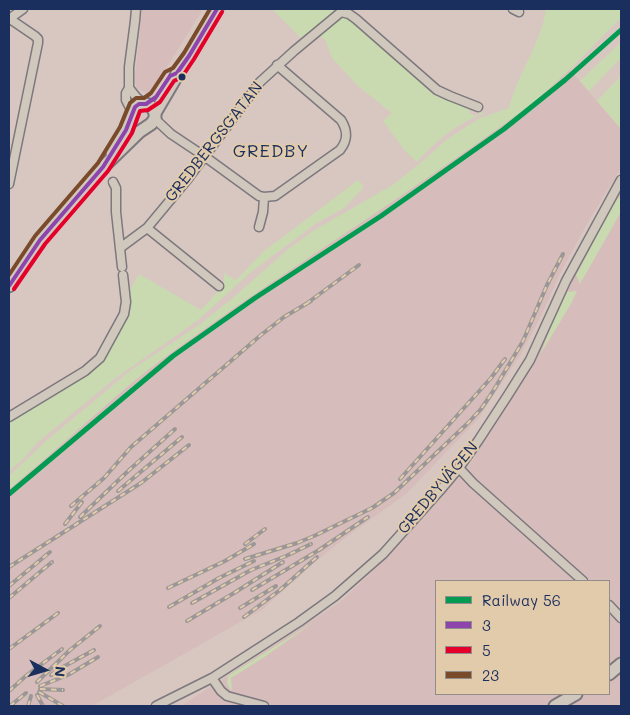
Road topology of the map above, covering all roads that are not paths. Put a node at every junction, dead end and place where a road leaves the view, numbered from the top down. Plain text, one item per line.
1 (23, 9) edge
2 (136, 9) edge
3 (217, 9) edge
4 (9, 19) edge
5 (277, 66) junction
6 (177, 73) junction
7 (129, 88) junction
8 (145, 103) junction
9 (478, 107) dead end
10 (132, 114) junction
11 (151, 121) junction
12 (204, 156) junction
13 (103, 167) junction
14 (621, 180) edge
15 (113, 182) dead end
16 (9, 184) edge
17 (264, 198) junction
18 (259, 227) dead end
19 (147, 228) junction
20 (120, 248) junction
21 (9, 286) edge
22 (219, 286) dead end
23 (9, 417) edge
24 (459, 468) junction
25 (581, 580) edge
26 (610, 606) edge
27 (621, 618) edge
28 (621, 664) edge
29 (610, 673) edge
30 (212, 678) junction
31 (574, 695) edge
32 (159, 706) edge
33 (264, 706) edge
34 (555, 706) edge

1 - 4 street
2 - 7 street
3 - 6 street
4 - 16 street
5 - 9 street, GREDBERGSGATAN
5 - 12 street, GREDBERGSGATAN
5 - 17 street
6 - 8 street
6 - 11 street
7 - 8 street
7 - 10 street
8 - 10 street
8 - 11 street
10 - 11 street
10 - 13 street
11 - 12 street
11 - 13 street
12 - 17 street
12 - 19 street, GREDBERGSGATAN
13 - 21 street
14 - 24 street, GREDBYVÄGEN
15 - 20 street
17 - 18 street
19 - 20 street, GREDBERGSGATAN
19 - 22 street
20 - 23 street
24 - 25 street
24 - 30 street, GREDBYVÄGEN
26 - 27 street
28 - 29 street
30 - 32 street, GREDBYVÄGEN
30 - 33 street
31 - 34 street

